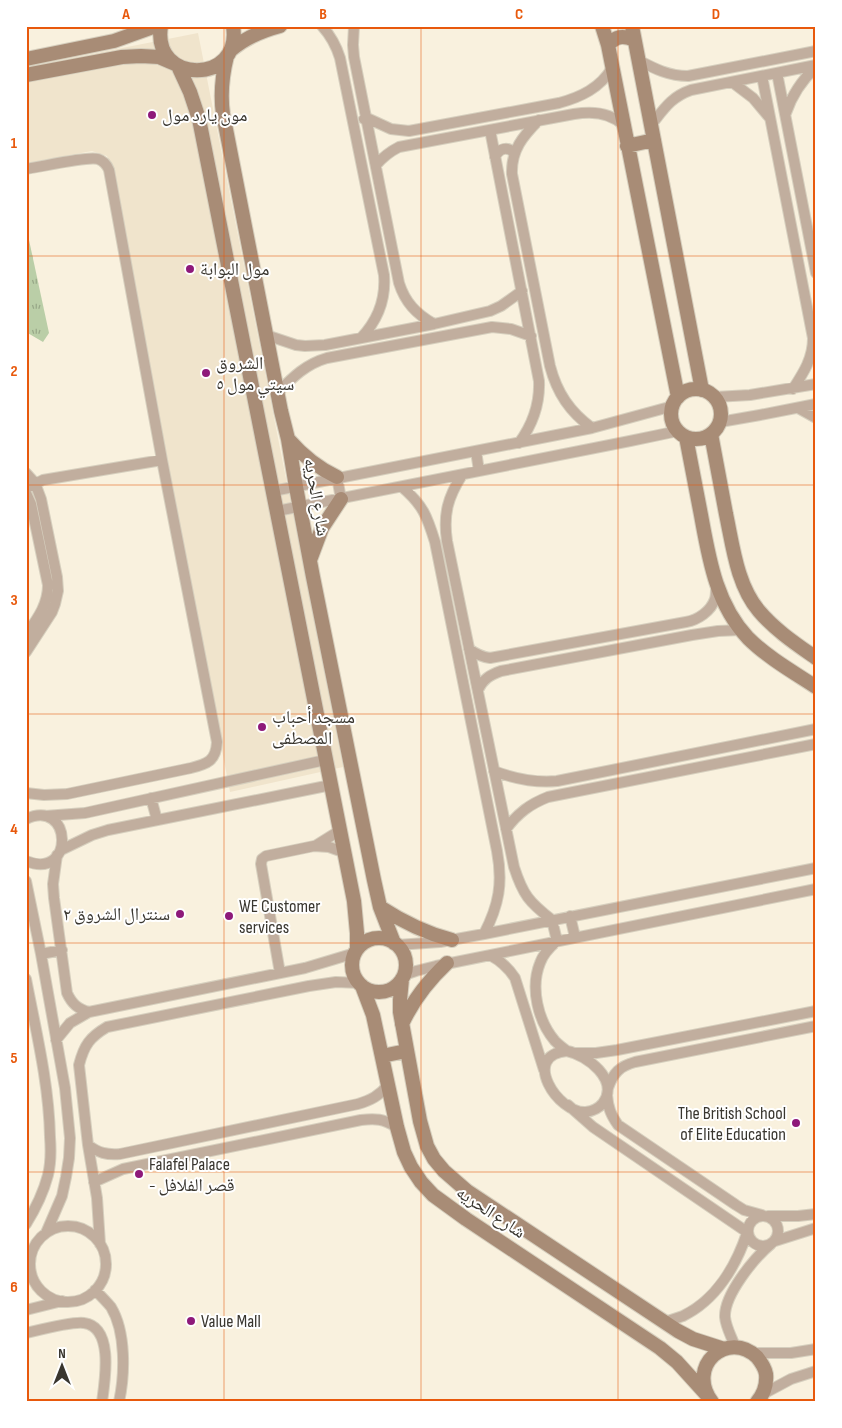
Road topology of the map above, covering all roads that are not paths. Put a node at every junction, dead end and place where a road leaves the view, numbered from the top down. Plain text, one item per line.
1 (156, 26) edge
2 (161, 26) edge
3 (233, 26) edge
4 (280, 26) edge
5 (322, 26) edge
6 (354, 26) edge
7 (602, 26) edge
8 (633, 33) edge
9 (608, 45) junction
10 (816, 51) edge
11 (229, 53) junction
12 (26, 59) edge
13 (638, 60) junction
14 (176, 65) junction
15 (816, 66) edge
16 (612, 68) junction
17 (777, 73) junction
18 (26, 75) edge
19 (688, 76) junction
20 (762, 76) junction
21 (732, 82) junction
22 (691, 90) junction
23 (572, 100) junction
24 (223, 114) junction
25 (574, 114) junction
26 (785, 114) junction
27 (366, 118) junction
28 (770, 118) junction
29 (199, 119) junction
30 (539, 120) junction
31 (353, 121) junction
32 (624, 125) junction
33 (651, 125) junction
34 (490, 130) junction
35 (654, 140) junction
36 (628, 146) junction
37 (514, 153) junction
38 (495, 157) junction
39 (793, 159) junction
40 (779, 162) junction
41 (376, 166) junction
42 (26, 169) edge
43 (811, 226) edge
44 (816, 272) edge
45 (399, 283) junction
46 (384, 285) junction
47 (522, 291) junction
48 (479, 314) junction
49 (434, 324) junction
50 (482, 328) junction
51 (266, 335) junction
52 (531, 336) junction
53 (361, 338) junction
54 (815, 338) edge
55 (319, 346) junction
56 (322, 359) junction
57 (550, 366) junction
58 (538, 369) junction
59 (816, 384) edge
60 (793, 389) junction
61 (702, 390) junction
62 (278, 392) junction
63 (715, 397) junction
64 (675, 402) junction
65 (816, 404) edge
66 (798, 408) junction
67 (281, 411) junction
68 (258, 415) junction
69 (816, 418) edge
70 (720, 422) junction
71 (592, 428) junction
72 (682, 434) junction
73 (711, 434) junction
74 (288, 440) junction
75 (519, 443) junction
76 (476, 451) junction
77 (162, 460) junction
78 (479, 471) junction
79 (26, 473) edge
80 (462, 474) junction
81 (337, 478) junction
82 (30, 486) edge
83 (402, 486) junction
84 (296, 487) junction
85 (272, 491) junction
86 (26, 493) edge
87 (341, 499) junction
88 (300, 507) junction
89 (276, 511) junction
90 (448, 541) junction
91 (435, 542) junction
92 (310, 560) junction
93 (312, 577) junction
94 (290, 582) junction
95 (716, 586) junction
96 (691, 621) junction
97 (742, 630) junction
98 (26, 635) edge
99 (692, 635) junction
100 (469, 649) junction
101 (26, 652) edge
102 (816, 658) edge
103 (816, 687) edge
104 (478, 690) junction
105 (816, 729) edge
106 (816, 744) edge
107 (326, 760) junction
108 (494, 771) junction
109 (557, 781) junction
110 (330, 785) junction
111 (26, 793) edge
112 (559, 794) junction
113 (151, 798) junction
114 (33, 817) edge
115 (157, 820) junction
116 (491, 822) junction
117 (505, 824) junction
118 (339, 830) junction
119 (314, 846) junction
120 (343, 852) junction
121 (59, 853) junction
122 (26, 861) edge
123 (816, 868) edge
124 (374, 880) junction
125 (26, 881) edge
126 (350, 885) junction
127 (816, 889) edge
128 (380, 908) junction
129 (570, 916) junction
130 (552, 920) junction
131 (484, 934) junction
132 (574, 937) junction
133 (452, 940) junction
134 (557, 941) junction
135 (395, 944) junction
136 (62, 950) junction
137 (356, 951) junction
138 (41, 954) junction
139 (490, 955) junction
140 (447, 964) junction
141 (319, 965) junction
142 (280, 973) junction
143 (403, 977) junction
144 (26, 978) edge
145 (324, 983) junction
146 (360, 985) junction
147 (816, 1011) edge
148 (89, 1012) junction
149 (402, 1024) junction
150 (816, 1026) edge
151 (56, 1040) junction
152 (406, 1051) junction
153 (571, 1052) junction
154 (382, 1056) junction
155 (544, 1071) junction
156 (388, 1085) junction
157 (607, 1091) junction
158 (568, 1105) junction
159 (397, 1127) junction
160 (88, 1145) junction
161 (94, 1182) junction
162 (29, 1212) edge
163 (816, 1214) edge
164 (765, 1216) junction
165 (26, 1224) edge
166 (816, 1228) edge
167 (46, 1233) junction
168 (747, 1233) junction
169 (773, 1243) junction
170 (100, 1244) junction
171 (29, 1254) edge
172 (718, 1288) junction
173 (95, 1290) junction
174 (730, 1295) junction
175 (62, 1301) junction
176 (26, 1310) edge
177 (664, 1322) junction
178 (26, 1333) edge
179 (730, 1348) junction
180 (816, 1350) edge
181 (753, 1353) junction
182 (816, 1371) edge
183 (709, 1398) edge
184 (760, 1399) edge
185 (102, 1402) edge
186 (119, 1402) edge

1 - 12 street
2 - 14 street
3 - 11 street, شارع الحريه
4 - 11 street
5 - 31 street
6 - 27 street
7 - 9 street
8 - 9 street
8 - 13 street
9 - 16 street
10 - 19 street
11 - 14 street
11 - 24 street, شارع الحريه
13 - 19 street
13 - 33 street
14 - 18 street
14 - 29 street
15 - 17 street
15 - 26 street
16 - 23 street
16 - 32 street
17 - 20 street
17 - 26 street
19 - 22 street
20 - 21 street
20 - 28 street
21 - 22 street
21 - 28 street
22 - 33 street
23 - 25 street
23 - 27 street
24 - 29 street
24 - 51 street, شارع الحريه
25 - 30 street
25 - 32 street
26 - 39 street
27 - 31 street
27 - 41 street
28 - 40 street
29 - 68 street
30 - 34 street
30 - 37 street
31 - 46 street
32 - 36 street
33 - 35 street
34 - 38 street
34 - 41 street
35 - 36 street
35 - 61 street
36 - 64 street
37 - 38 street
37 - 57 street
38 - 47 street
39 - 40 street
39 - 43 street
40 - 54 street
41 - 45 street
42 - 77 street
43 - 44 street
45 - 46 street
45 - 49 street
46 - 53 street
47 - 48 street
47 - 52 street
48 - 49 street
48 - 50 street
49 - 53 street
50 - 52 street
50 - 56 street
51 - 55 street
51 - 62 street, شارع الحريه
52 - 58 street
53 - 55 street
54 - 60 street
55 - 56 street
56 - 62 street
57 - 58 street
57 - 71 street
58 - 75 street
59 - 60 street
60 - 63 street
61 - 63 street
61 - 64 street
62 - 67 street, شارع الحريه
63 - 70 street
64 - 71 street
64 - 72 street
65 - 66 street
66 - 69 street
66 - 70 street
67 - 68 street
67 - 74 street, شارع الحريه
68 - 85 street
70 - 73 street
71 - 75 street
72 - 73 street
72 - 78 street
72 - 95 street
73 - 102 street
74 - 81 street
74 - 84 street, شارع الحريه
75 - 76 street
76 - 78 street
76 - 81 street
77 - 82 street
77 - 111 street
78 - 80 street
79 - 82 street
80 - 83 street
80 - 90 street
81 - 84 street
81 - 87 street
82 - 101 street
83 - 87 street
83 - 91 street
84 - 85 street
84 - 88 street, شارع الحريه
85 - 89 street
86 - 98 street
87 - 88 street
87 - 92 street
88 - 89 street
88 - 92 street, شارع الحريه
89 - 94 street
90 - 91 street
90 - 100 street
91 - 116 street
92 - 93 street, شارع الحريه
93 - 94 street
93 - 124 street, شارع الحريه
94 - 107 street
95 - 96 street
95 - 97 street
96 - 99 street
96 - 100 street
97 - 99 street
97 - 103 street
99 - 104 street
100 - 104 street
104 - 108 street
105 - 109 street
106 - 112 street
107 - 110 street
107 - 113 street
108 - 109 street
108 - 117 street
109 - 112 street
110 - 115 street
110 - 118 street
112 - 117 street
113 - 114 street
113 - 115 street
114 - 121 street
115 - 121 street
116 - 117 street
116 - 131 street
117 - 130 street
118 - 119 street
118 - 120 street
119 - 120 street
119 - 142 street
120 - 126 street
121 - 122 street
121 - 136 street
123 - 129 street
124 - 126 street
124 - 128 street, شارع الحريه
125 - 138 street
126 - 137 street
127 - 132 street
128 - 133 street
128 - 135 street, شارع الحريه
129 - 130 street
129 - 132 street
130 - 131 street
130 - 134 street
131 - 133 street
132 - 134 street
133 - 135 street
134 - 139 street
134 - 153 street
135 - 137 street
135 - 143 street
136 - 138 street
136 - 148 street
137 - 141 street
137 - 146 street
138 - 151 street
139 - 140 street
139 - 155 street
140 - 143 street
140 - 149 street
141 - 142 street
141 - 145 street
142 - 148 street
143 - 146 street
143 - 149 street, شارع الحريه
144 - 162 street
145 - 146 street
145 - 160 street
146 - 154 street, شارع الحريه
147 - 153 street
148 - 151 street
149 - 152 street, شارع الحريه
150 - 157 street
151 - 167 street
152 - 154 street
152 - 177 street, شارع الحريه
153 - 155 street
153 - 157 street
154 - 156 street, شارع الحريه
155 - 158 street
156 - 159 street, شارع الحريه
156 - 160 street
157 - 158 street
157 - 164 street
158 - 168 street
159 - 161 street
159 - 183 street, شارع الحريه
160 - 161 street
161 - 170 street
162 - 165 street
163 - 164 street
164 - 168 street
164 - 169 street
166 - 169 street
167 - 170 street
167 - 171 street
168 - 169 street
168 - 172 street
169 - 174 street
170 - 173 street
171 - 175 street
172 - 174 street
172 - 177 street
173 - 175 street
173 - 186 street
174 - 179 street
175 - 176 street
177 - 179 street, شارع الحريه
178 - 185 street
179 - 181 street, شارع الحريه
179 - 183 street
180 - 181 street
181 - 184 street
182 - 184 street

